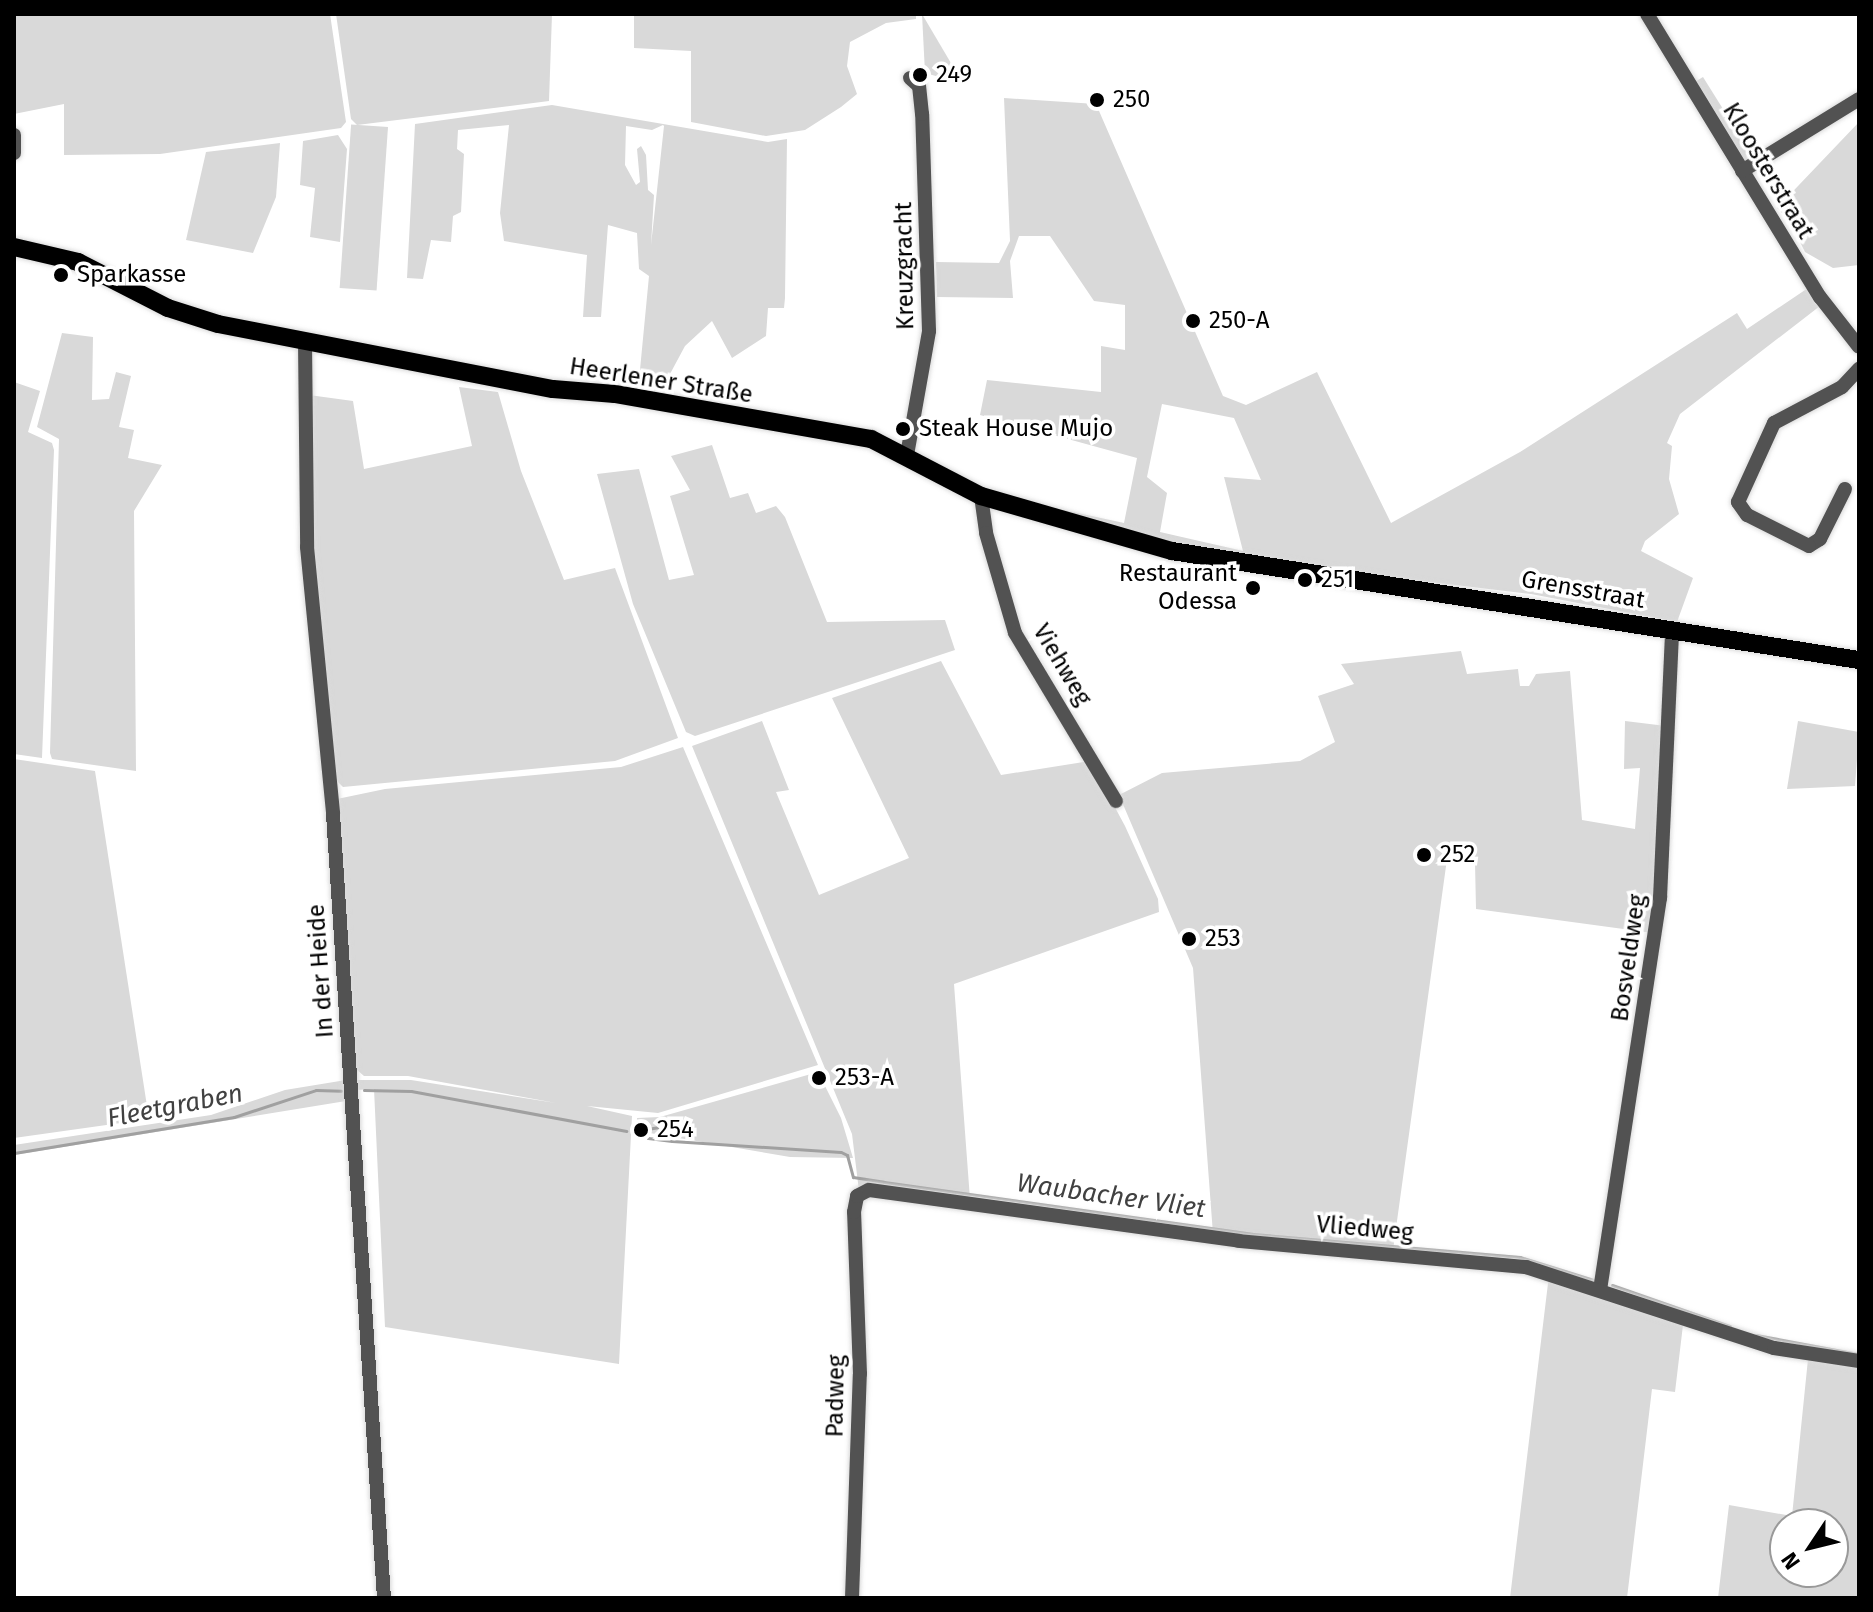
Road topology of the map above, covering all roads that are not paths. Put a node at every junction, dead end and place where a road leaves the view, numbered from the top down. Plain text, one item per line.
1 (1647, 14) edge
2 (910, 78) dead end
3 (1859, 99) edge
4 (14, 135) edge
5 (14, 153) edge
6 (1742, 171) junction
7 (14, 247) edge
8 (305, 341) junction
9 (1859, 347) edge
10 (1859, 369) edge
11 (907, 455) junction
12 (1845, 489) dead end
13 (981, 496) junction
14 (1298, 572) joint
15 (1672, 630) junction
16 (1859, 660) edge
17 (1116, 801) dead end
18 (857, 1196) joint
19 (1600, 1290) junction
20 (1859, 1361) edge
21 (384, 1598) edge
22 (852, 1598) edge

1 - 6 street, Kloosterstraat
2 - 11 street, Kreuzgracht
3 - 6 street
4 - 5 street
6 - 9 street, Kloosterstraat
7 - 8 main road, Heerlener Straße
8 - 11 main road, Heerlener Straße
8 - 21 street, In der Heide
10 - 12 street
11 - 13 main road, Heerlener Straße
13 - 14 main road, Heerlener Straße
13 - 17 street, Viehweg
14 - 15 main road, Grensstraat
15 - 16 main road, Grensstraat
15 - 19 street, Bosveldweg
18 - 19 street, Vliedweg
18 - 22 street, Padweg
19 - 20 street, Vliedweg

